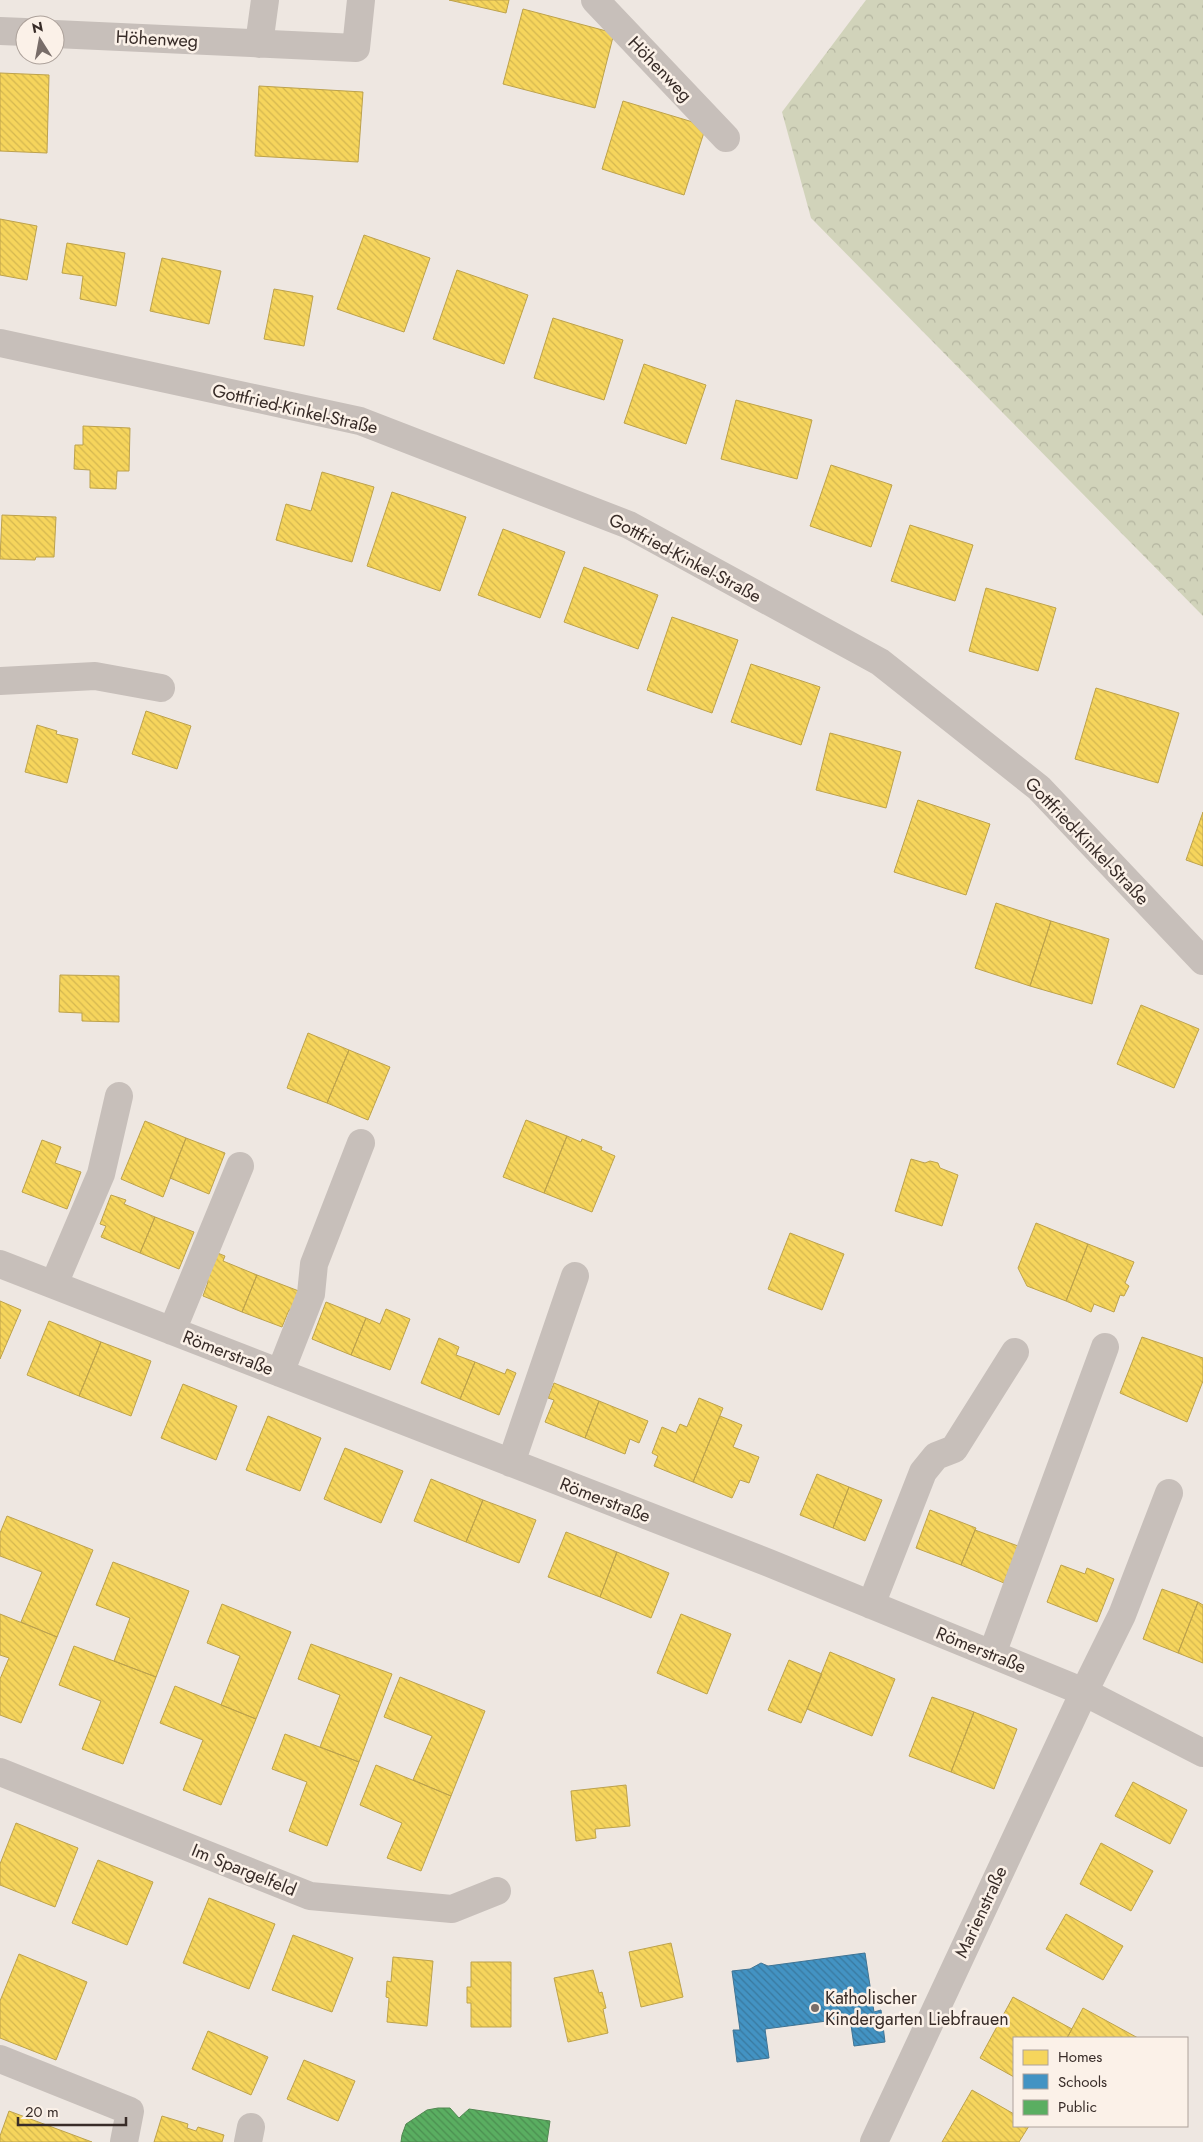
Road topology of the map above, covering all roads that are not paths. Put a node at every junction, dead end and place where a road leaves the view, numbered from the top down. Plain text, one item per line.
1 (265, 0) edge
2 (361, 0) edge
3 (594, 0) edge
4 (0, 31) edge
5 (15, 32) edge
6 (65, 34) edge
7 (259, 44) junction
8 (726, 138) dead end
9 (0, 343) edge
10 (0, 681) edge
11 (161, 688) dead end
12 (1203, 961) edge
13 (119, 1096) dead end
14 (361, 1143) dead end
15 (240, 1166) dead end
16 (0, 1264) edge
17 (575, 1276) dead end
18 (54, 1284) junction
19 (172, 1331) junction
20 (1105, 1348) dead end
21 (1015, 1352) dead end
22 (280, 1373) junction
23 (511, 1463) junction
24 (1169, 1493) dead end
25 (871, 1605) junction
26 (992, 1654) junction
27 (1084, 1692) junction
28 (1203, 1753) edge
29 (0, 1772) edge
30 (497, 1891) dead end
31 (0, 2059) edge
32 (882, 2139) edge
33 (124, 2142) edge

1 - 7 street
2 - 7 street, Höhenweg
3 - 8 street, Höhenweg
4 - 5 street
6 - 7 street, Höhenweg
9 - 12 street, Gottfried-Kinkel-Straße
10 - 11 street
13 - 18 street
14 - 22 street
15 - 19 street
16 - 18 street, Römerstraße
17 - 23 street
18 - 19 street, Römerstraße
19 - 22 street, Römerstraße
20 - 26 street
21 - 25 street
22 - 23 street, Römerstraße
23 - 25 street, Römerstraße
24 - 27 street, Marienstraße
25 - 26 street, Römerstraße
26 - 27 street, Römerstraße
27 - 28 street, Römerstraße
27 - 32 street, Marienstraße
29 - 30 street, Im Spargelfeld
31 - 33 street

